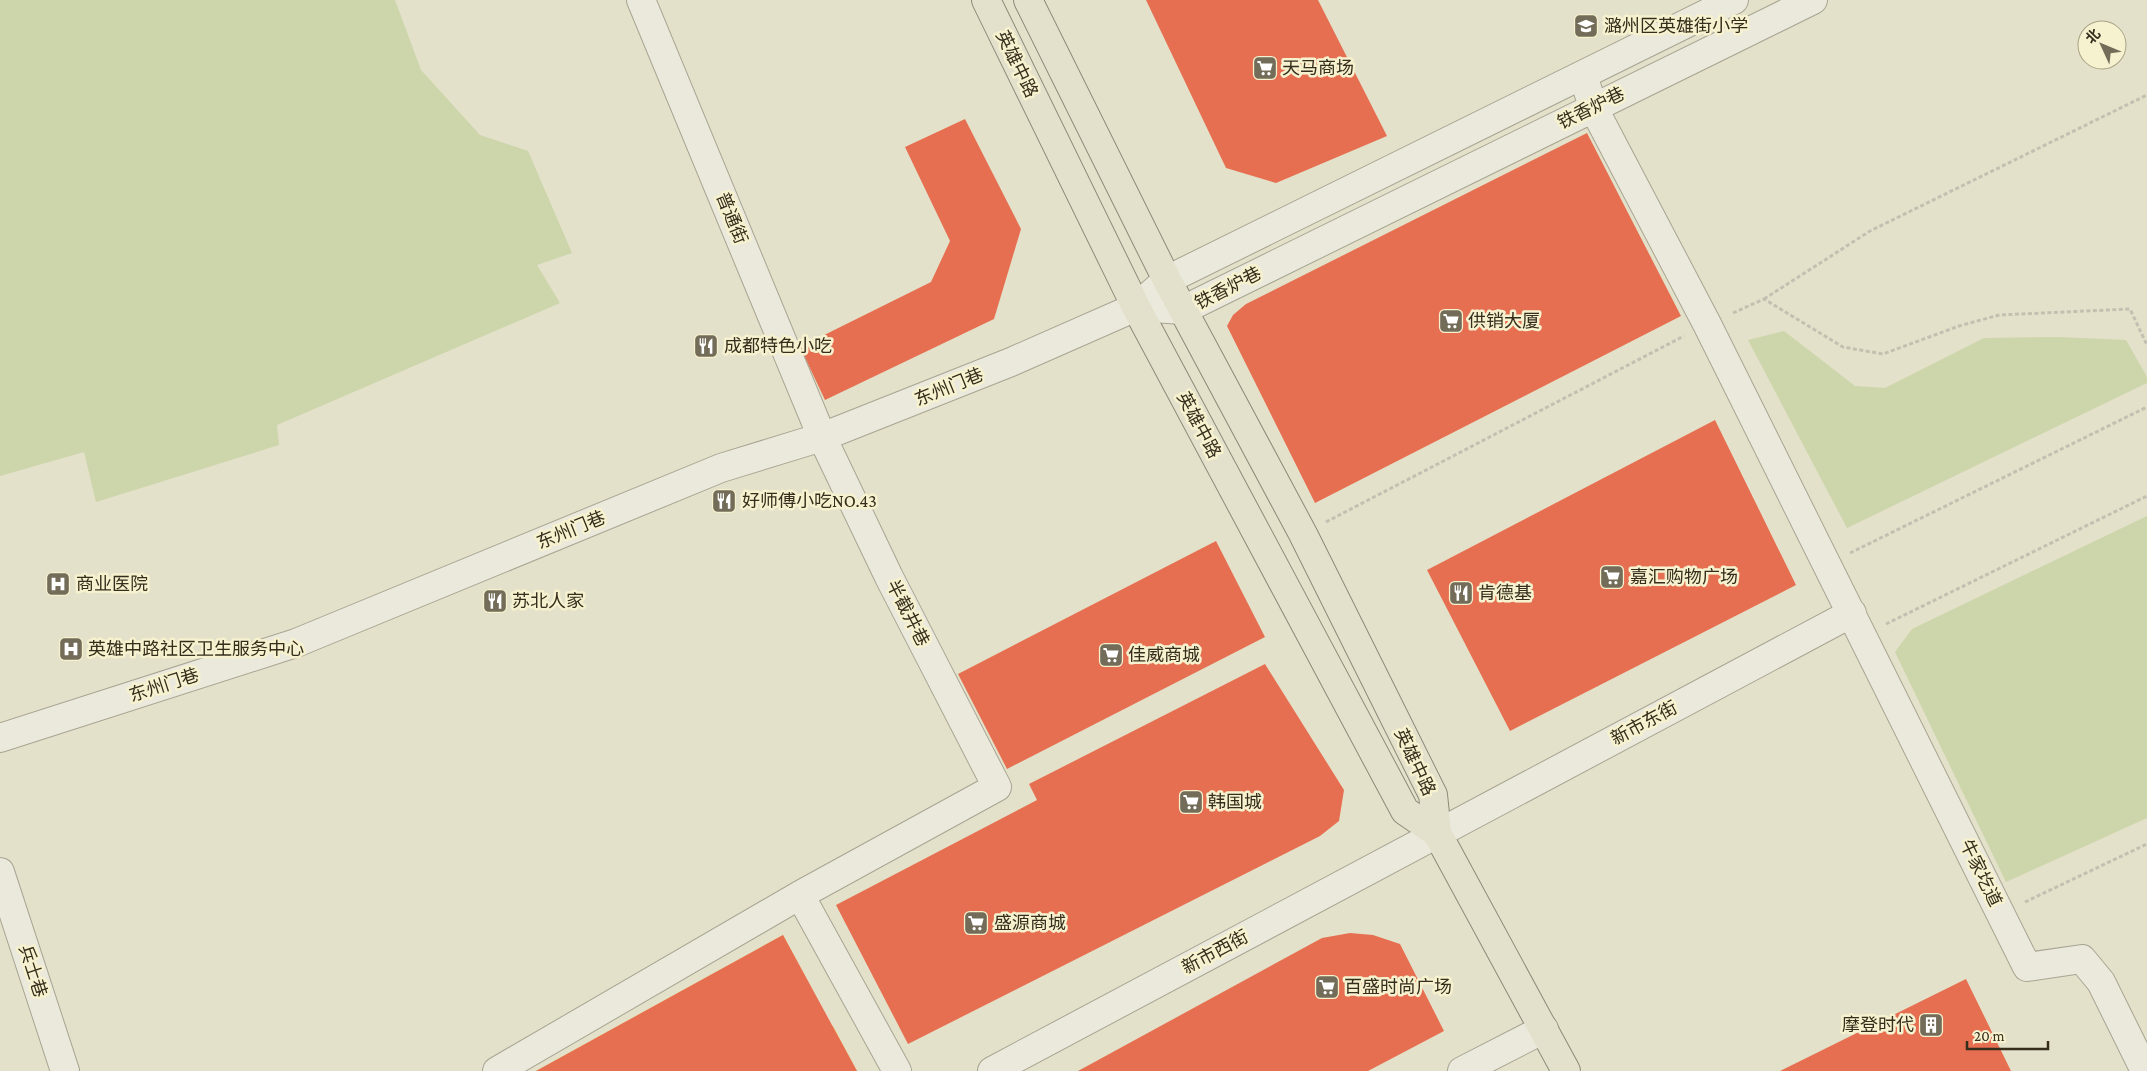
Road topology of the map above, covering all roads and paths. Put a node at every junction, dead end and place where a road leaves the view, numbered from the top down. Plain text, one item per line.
1 (641, 0) edge
2 (986, 0) edge
3 (1028, 0) edge
4 (1734, 0) edge
5 (1813, 0) edge
6 (1583, 75) junction
7 (2147, 95) edge
8 (1593, 108) junction
9 (1167, 280) junction
10 (1764, 299) dead end
11 (1136, 307) junction
12 (1183, 310) junction
13 (2147, 407) edge
14 (822, 437) junction
15 (2147, 496) edge
16 (1827, 564) junction
17 (1858, 624) junction
18 (0, 738) edge
19 (1437, 833) junction
20 (2147, 844) edge
21 (0, 872) edge
22 (800, 895) junction
23 (2001, 913) junction
24 (1544, 1029) junction
25 (66, 1071) edge
26 (497, 1071) edge
27 (897, 1071) edge
28 (992, 1071) edge
29 (1462, 1071) edge
30 (1566, 1071) edge
31 (2145, 1071) edge

1 - 14 street, 普通街
2 - 11 main road, 英雄中路
3 - 9 main road, 英雄中路
4 - 6 street, 铁香炉巷
5 - 8 street, 铁香炉巷
6 - 8 street, 牛家圪道
6 - 9 street, 铁香炉巷
7 - 10 path
8 - 12 street, 铁香炉巷
8 - 16 street, 牛家圪道
9 - 11 street, 铁香炉巷
9 - 12 main road, 英雄中路
11 - 12 street, 铁香炉巷
11 - 14 street, 东州门巷
11 - 19 main road, 英雄中路
12 - 19 main road, 英雄中路
13 - 16 path
14 - 18 street, 东州门巷
14 - 22 street, 半截井巷
15 - 17 path
16 - 17 street, 牛家圪道
17 - 19 street, 新市东街
17 - 23 street, 牛家圪道
19 - 24 main road, 英雄中路
19 - 28 street, 新市西街
20 - 23 path
21 - 25 street, 兵士巷
22 - 26 street
22 - 27 street
23 - 31 street, 牛家圪道
24 - 29 street
24 - 30 main road, 英雄中路

